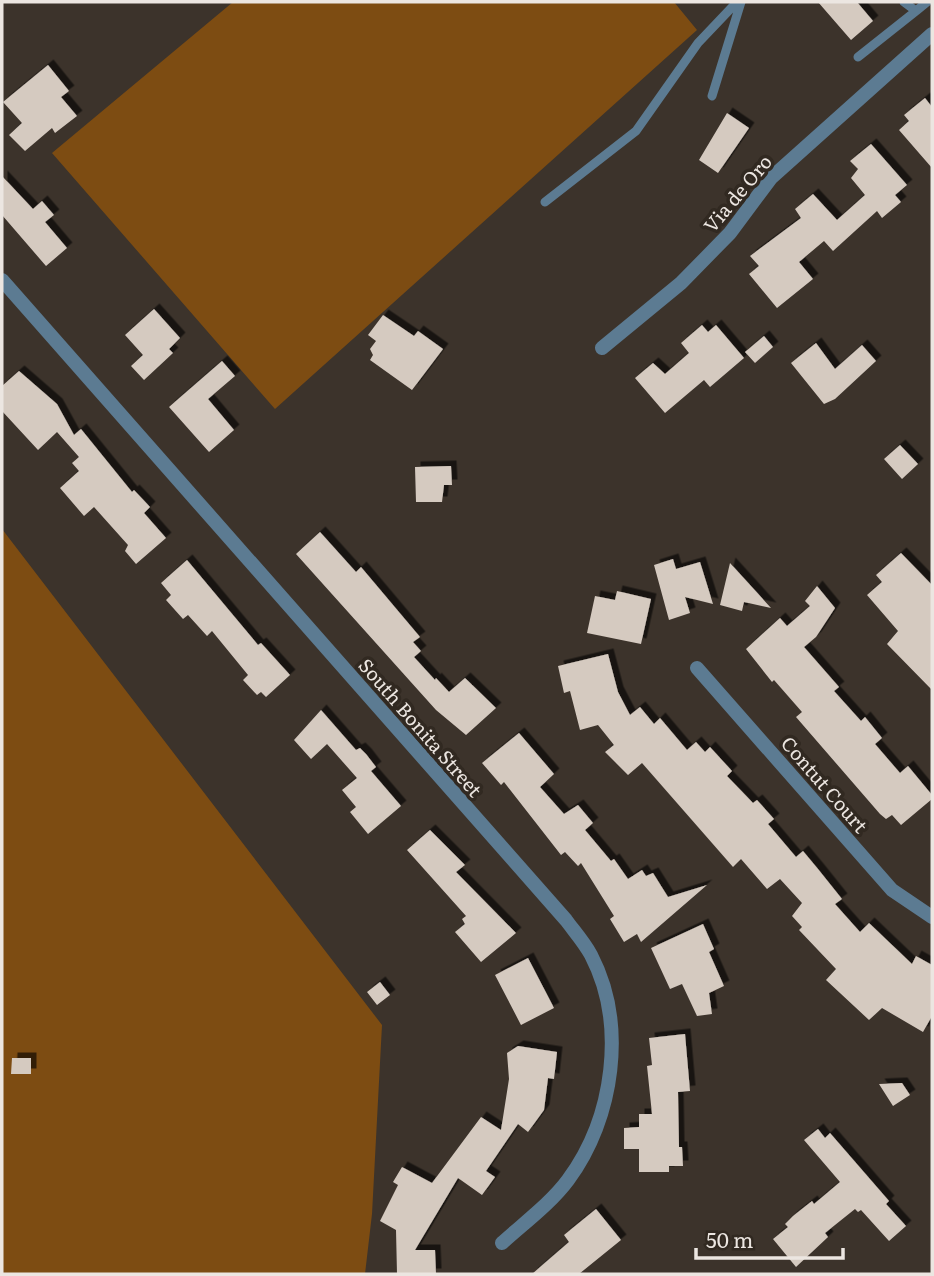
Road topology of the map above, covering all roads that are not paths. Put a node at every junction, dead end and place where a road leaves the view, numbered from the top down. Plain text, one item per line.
1 (739, 2) edge
2 (904, 2) edge
3 (928, 2) edge
4 (916, 11) junction
5 (932, 34) edge
6 (858, 57) dead end
7 (712, 96) dead end
8 (545, 202) dead end
9 (2, 281) edge
10 (602, 348) dead end
11 (697, 668) dead end
12 (932, 916) edge
13 (502, 1243) dead end

1 - 7 lane
1 - 8 lane
2 - 4 lane
3 - 4 lane
4 - 6 lane
5 - 10 street, Via de Oro
9 - 13 street, South Bonita Street
11 - 12 street, Contut Court

